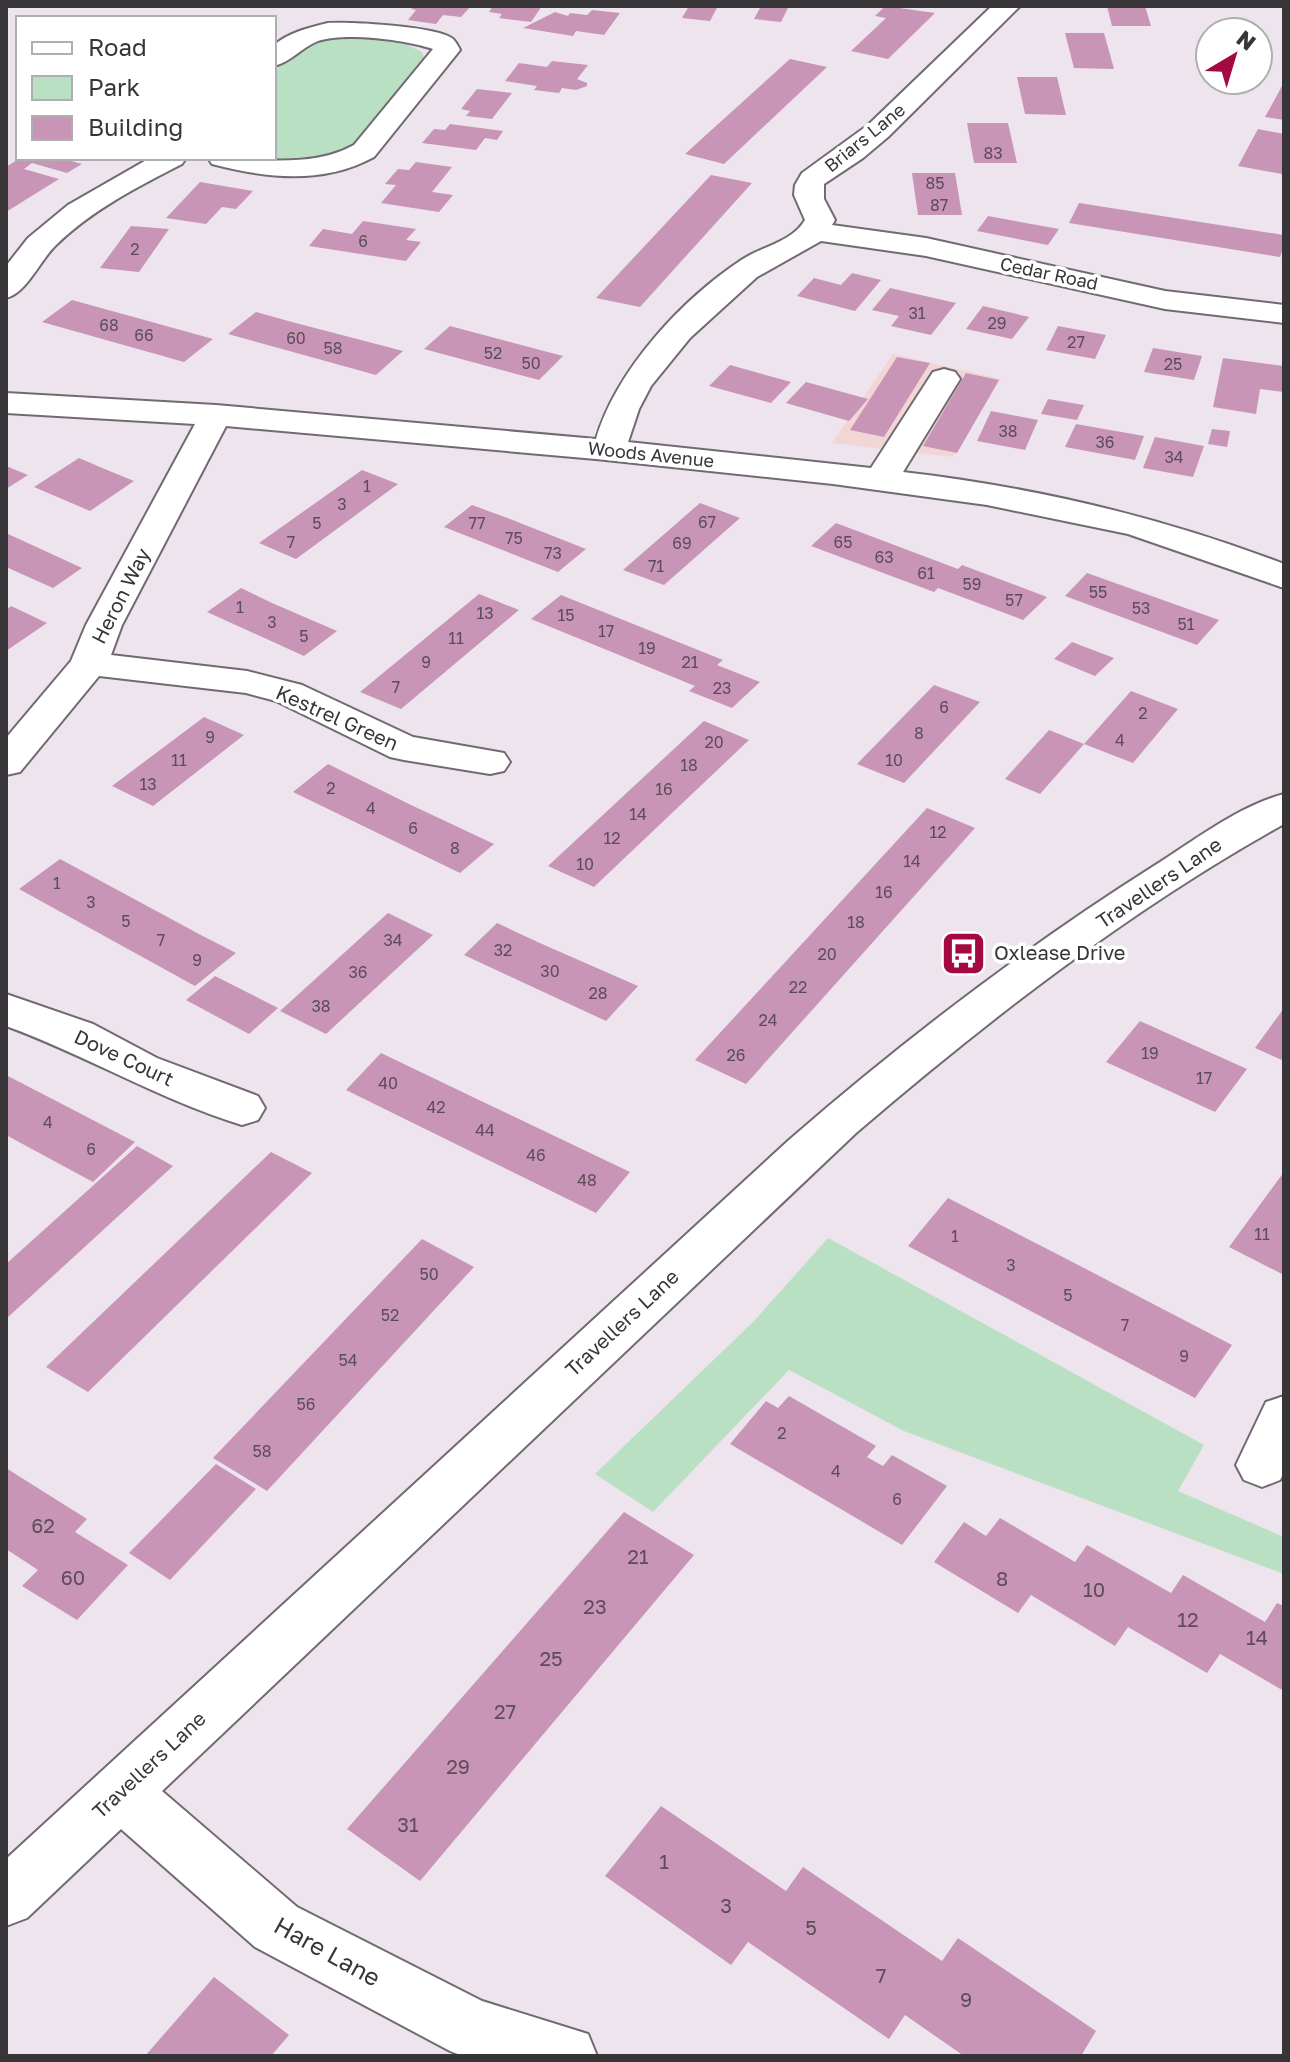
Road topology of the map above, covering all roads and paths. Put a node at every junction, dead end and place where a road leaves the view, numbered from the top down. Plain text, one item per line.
1 (1007, 6) edge
2 (276, 56) edge
3 (168, 160) edge
4 (239, 160) edge
5 (815, 231) junction
6 (6, 289) edge
7 (1284, 314) edge
8 (944, 379) dead end
9 (6, 403) edge
10 (216, 415) junction
11 (609, 450) junction
12 (882, 478) junction
13 (1284, 577) edge
14 (89, 664) junction
15 (490, 762) dead end
16 (6, 763) edge
17 (1284, 807) edge
18 (6, 1009) edge
19 (242, 1108) dead end
20 (1284, 1417) edge
21 (1262, 1465) dead end
22 (121, 1792) junction
23 (6, 1898) edge
24 (566, 2056) edge

1 - 5 street, Briars Lane
2 - 4 street
3 - 6 street
5 - 7 street, Cedar Road
5 - 11 street
8 - 12 street
9 - 10 street, Woods Avenue
10 - 11 street, Woods Avenue
10 - 14 street, Heron Way
11 - 12 street, Woods Avenue
12 - 13 street, Woods Avenue
14 - 15 street, Kestrel Green
14 - 16 street, Heron Way
17 - 22 street, Travellers Lane
18 - 19 street, Dove Court
20 - 21 street
22 - 23 street, Travellers Lane
22 - 24 street, Hare Lane

